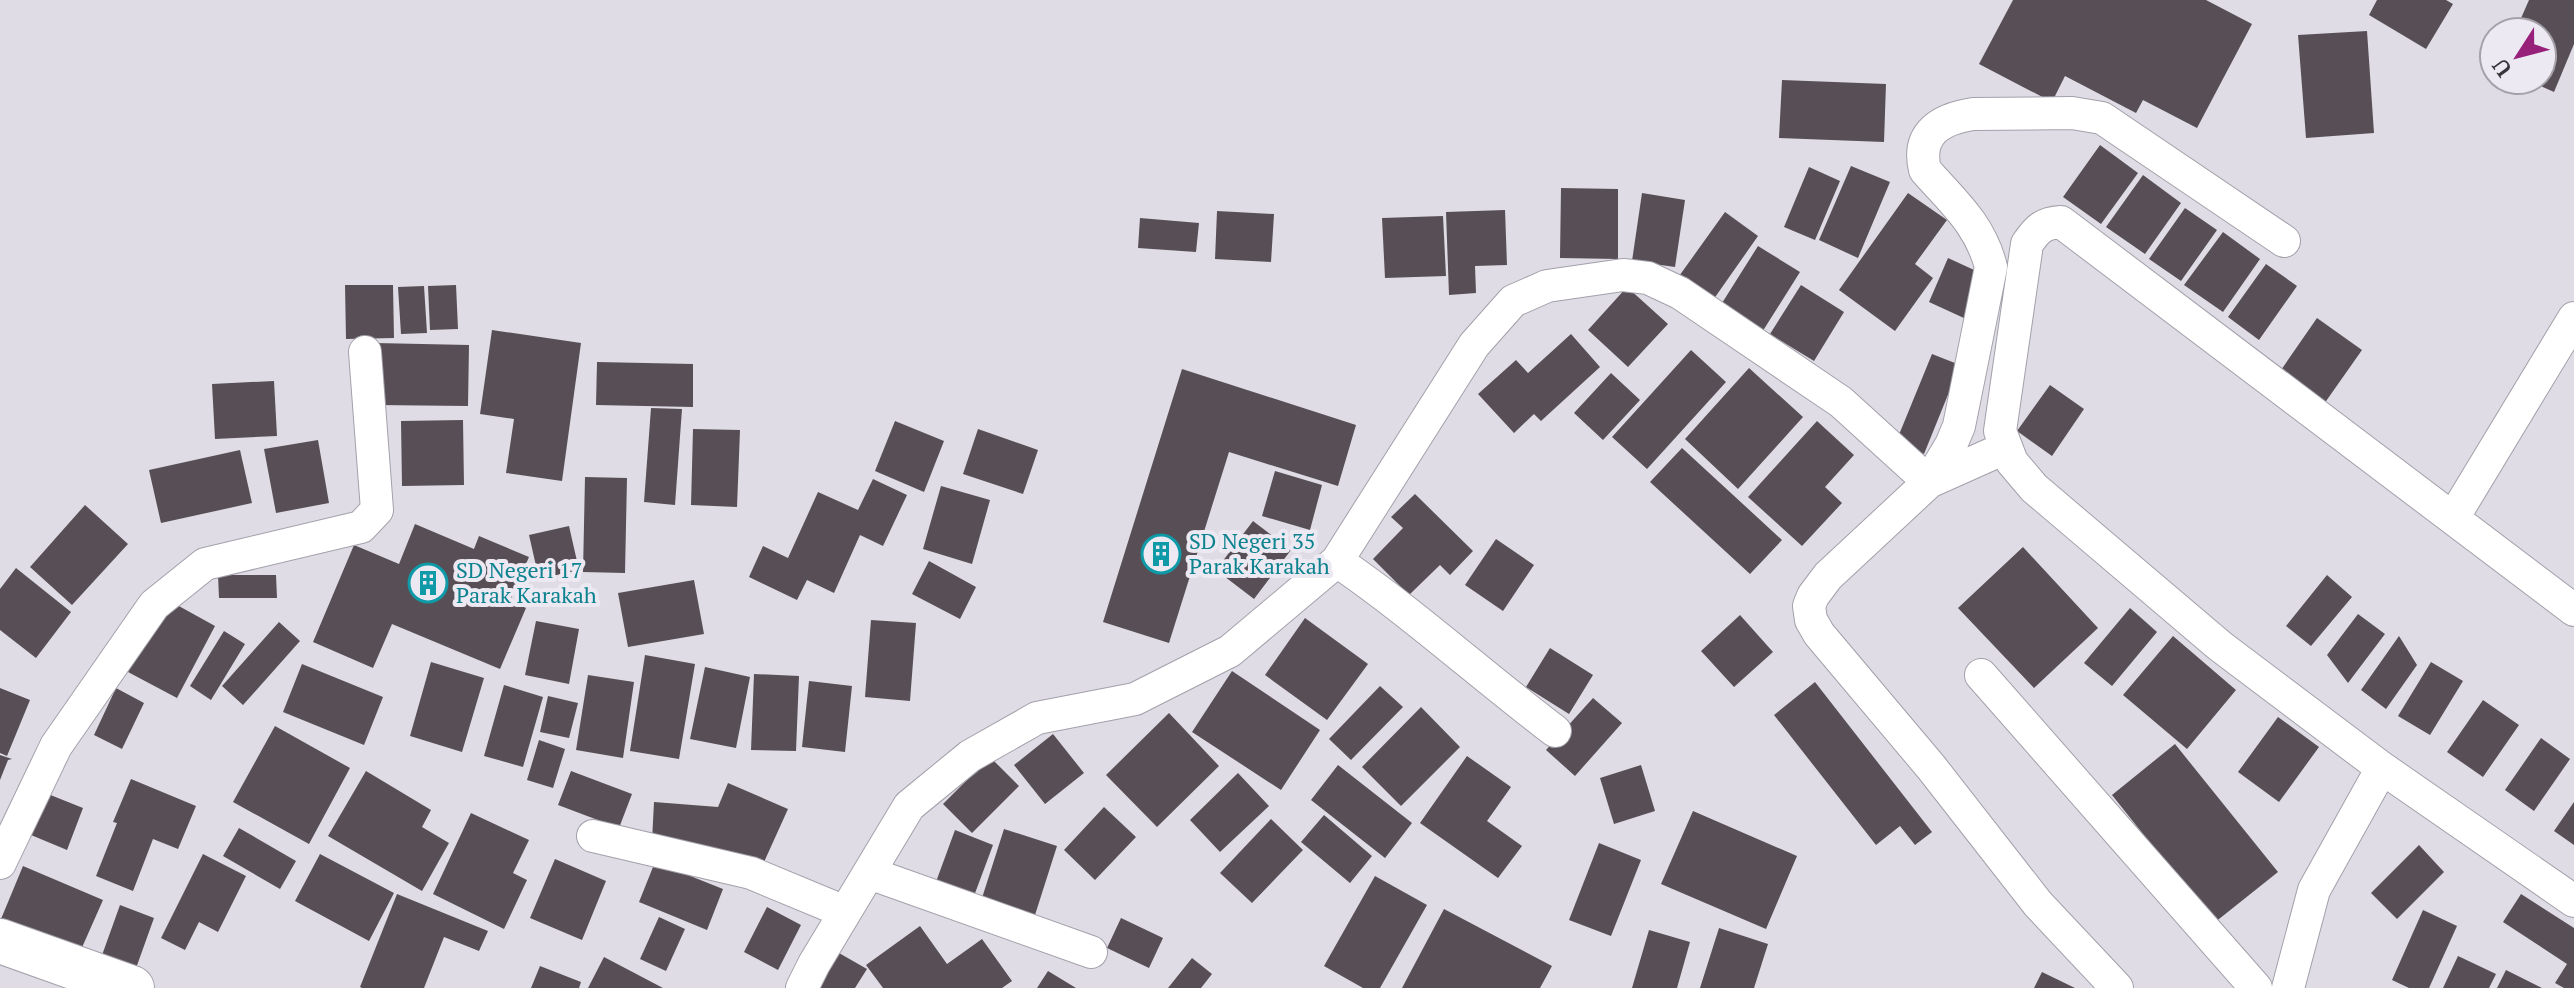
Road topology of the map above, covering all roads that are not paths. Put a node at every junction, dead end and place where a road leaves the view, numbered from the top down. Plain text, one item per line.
1 (2284, 241) dead end
2 (2574, 318) edge
3 (365, 352) dead end
4 (2005, 448) junction
5 (1929, 482) junction
6 (2453, 518) junction
7 (1337, 561) junction
8 (2574, 610) edge
9 (1981, 675) dead end
10 (1555, 731) dead end
11 (2382, 768) junction
12 (593, 836) dead end
13 (0, 863) edge
14 (869, 873) junction
15 (2574, 901) edge
16 (845, 912) junction
17 (0, 941) edge
18 (1091, 952) dead end
19 (132, 988) edge
20 (802, 988) edge
21 (2117, 988) edge
22 (2256, 988) edge
23 (2288, 988) edge

1 - 5 street
2 - 6 street
3 - 13 street
4 - 5 street
4 - 6 street
4 - 11 street
5 - 7 street
5 - 21 street
6 - 8 street
7 - 10 street
7 - 14 street
9 - 22 street
11 - 15 street
11 - 23 street
12 - 16 street
14 - 16 street
14 - 18 street
16 - 20 street
17 - 19 street

